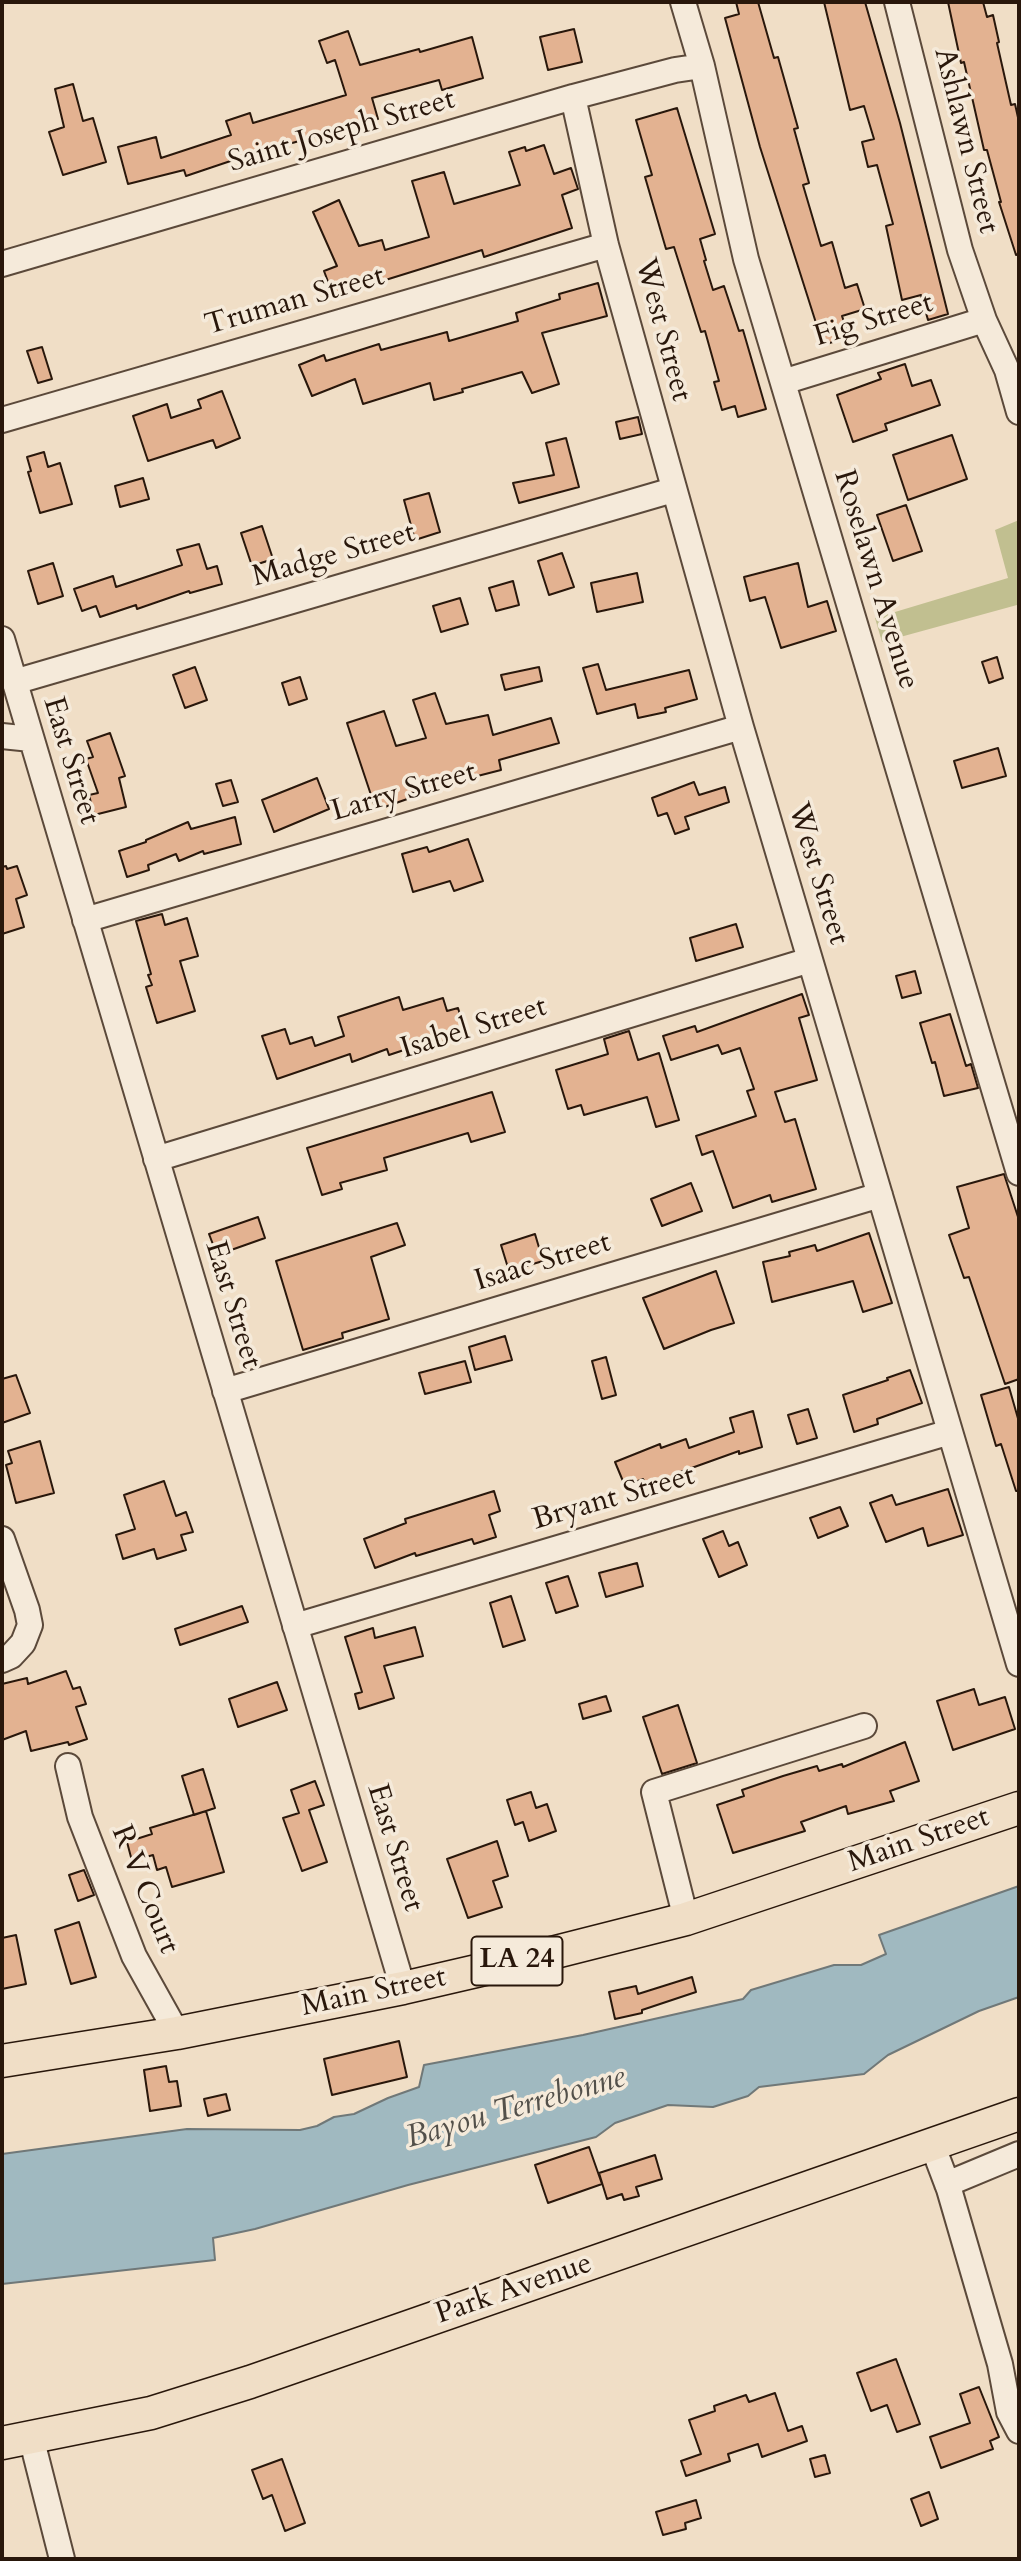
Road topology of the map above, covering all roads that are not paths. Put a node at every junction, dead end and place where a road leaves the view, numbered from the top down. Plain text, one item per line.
1 (683, 2) edge
2 (897, 2) edge
3 (702, 66) junction
4 (573, 97) junction
5 (606, 245) junction
6 (2, 264) edge
7 (984, 320) junction
8 (783, 382) junction
9 (1019, 412) edge
10 (2, 420) edge
11 (673, 490) junction
12 (2, 639) edge
13 (13, 682) junction
14 (741, 727) junction
15 (2, 736) edge
16 (31, 739) junction
17 (85, 920) junction
18 (810, 960) junction
19 (156, 1159) junction
20 (1019, 1173) edge
21 (880, 1195) junction
22 (225, 1391) junction
23 (950, 1432) junction
24 (2, 1539) edge
25 (295, 1626) junction
26 (2, 1660) edge
27 (1019, 1664) edge
28 (864, 1726) dead end
29 (68, 1766) dead end
30 (1019, 1808) edge
31 (686, 1919) junction
32 (403, 1988) junction
33 (177, 2033) junction
34 (2, 2061) edge
35 (1019, 2114) edge
36 (932, 2144) junction
37 (1019, 2154) edge
38 (947, 2184) junction
39 (1019, 2431) edge
40 (16, 2440) edge
41 (62, 2559) edge

1 - 3 street, Roselawn Avenue
2 - 7 street, Ashlawn Street
3 - 4 street, Saint Joseph Street
3 - 8 street, Roselawn Avenue
4 - 5 street, West Street
4 - 6 street, Saint Joseph Street
5 - 10 street, Truman Street
5 - 11 street, West Street
7 - 8 street, Fig Street
7 - 9 street, Ashlawn Street
8 - 20 street, Roselawn Avenue
11 - 13 street, Madge Street
11 - 14 street, West Street
12 - 13 street, East Street
13 - 16 street, East Street
14 - 17 street, Larry Street
14 - 18 street, West Street
15 - 16 street
16 - 17 street, East Street
17 - 19 street, East Street
18 - 19 street, Isabel Street
18 - 21 street, West Street
19 - 22 street, East Street
21 - 22 street, Isaac Street
21 - 23 street, West Street
22 - 25 street, East Street
23 - 25 street, Bryant Street
23 - 27 street, West Street
24 - 26 street
25 - 32 street, East Street
28 - 31 street
29 - 33 street, R V Court
30 - 31 main road, Main Street / LA 24
31 - 32 main road, Main Street / LA 24
32 - 33 main road, Main Street / LA 24
33 - 34 main road, Main Street / LA 24
35 - 36 main road, Park Avenue
36 - 38 street
36 - 40 main road, Park Avenue
37 - 38 street
38 - 39 street
40 - 41 street

